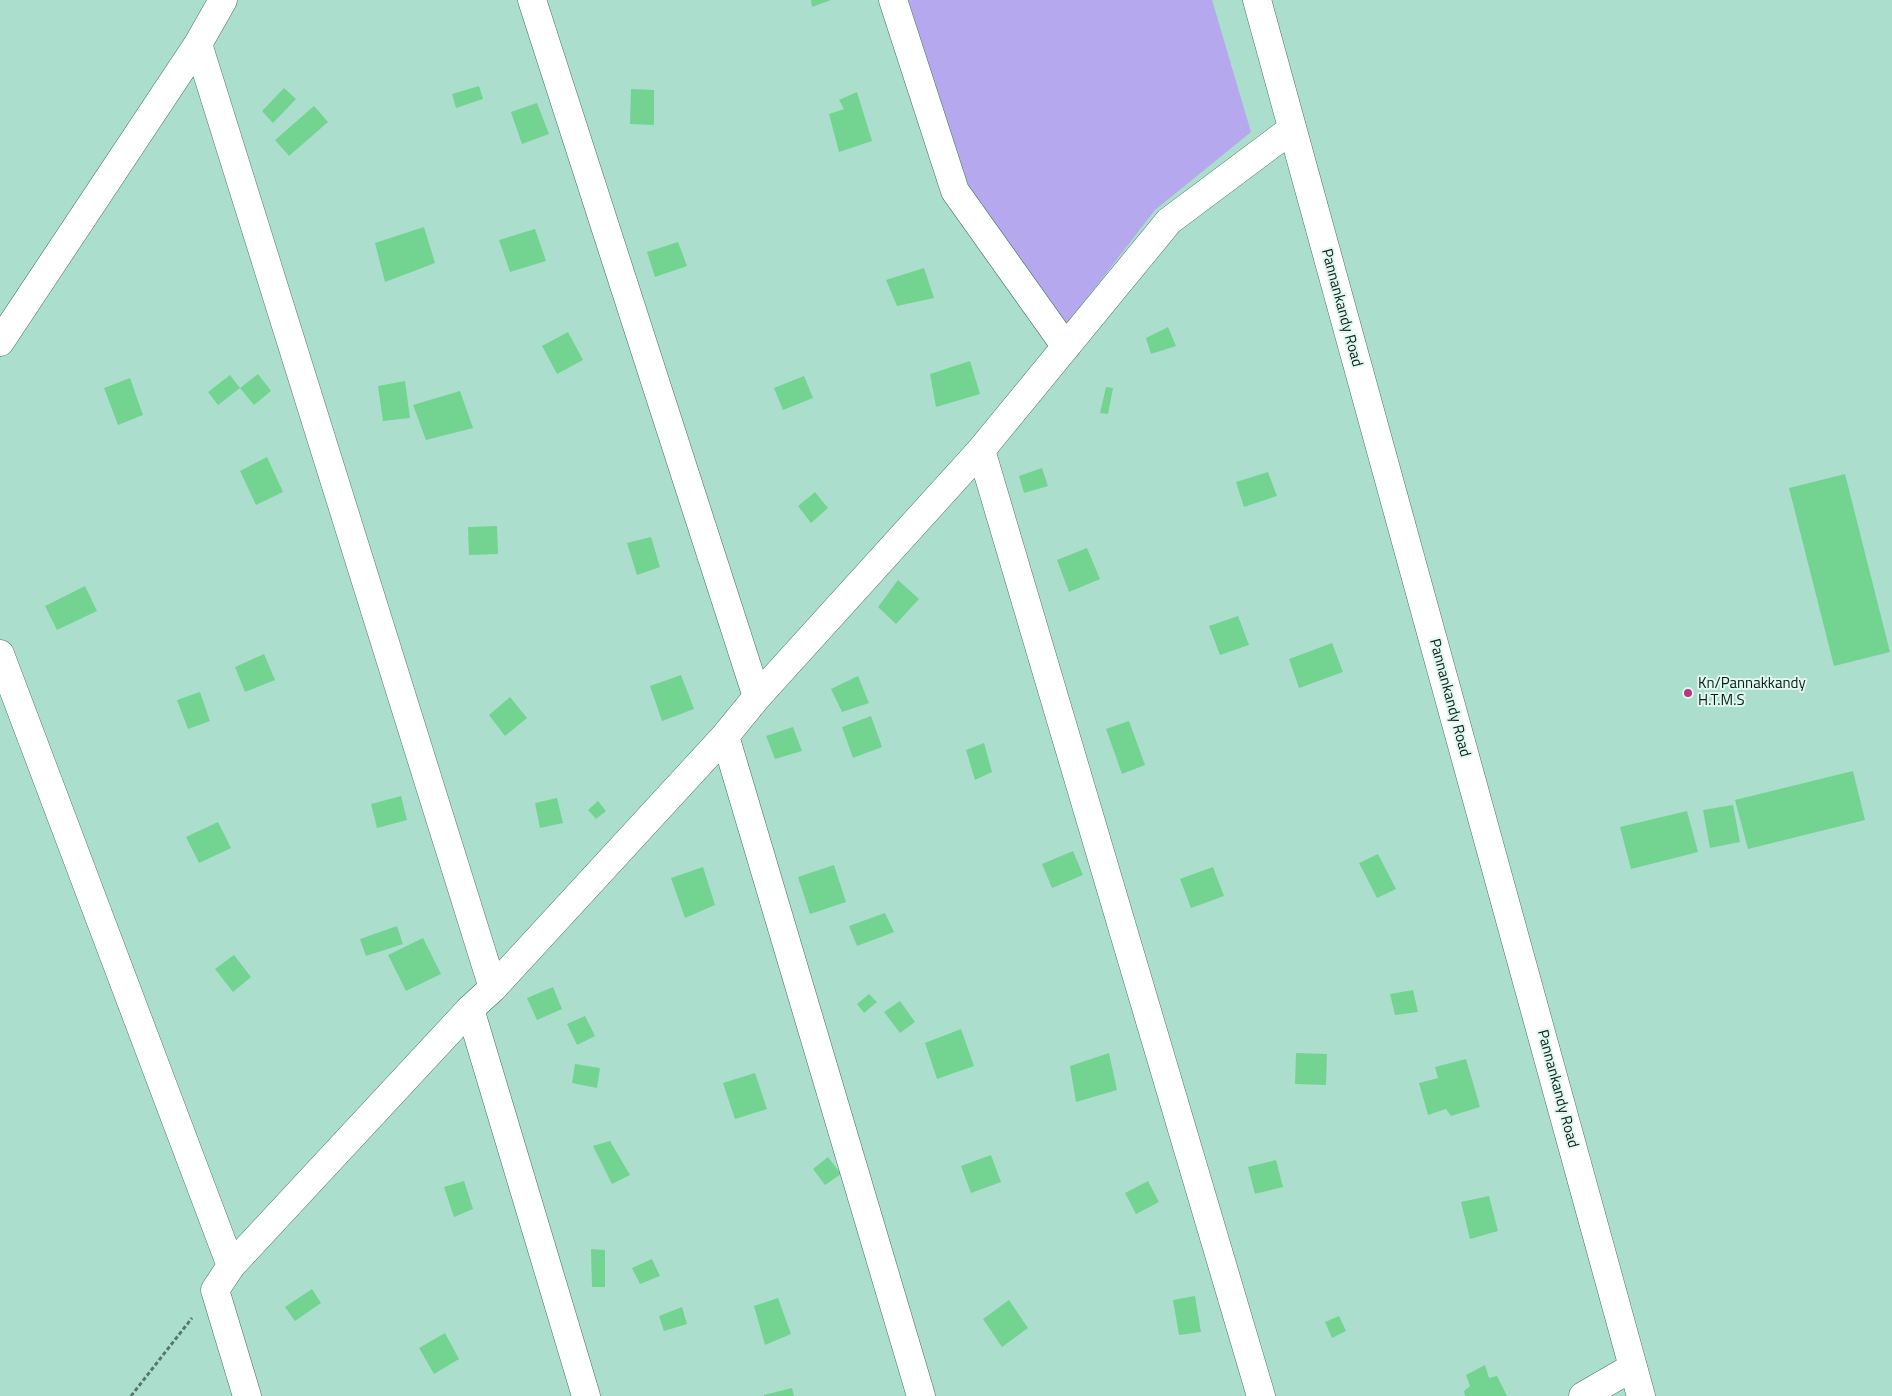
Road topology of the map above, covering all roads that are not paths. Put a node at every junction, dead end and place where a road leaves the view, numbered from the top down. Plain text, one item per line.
1 (222, 0) edge
2 (532, 0) edge
3 (893, 0) edge
4 (1257, 0) edge
5 (198, 44) junction
6 (1292, 129) junction
7 (0, 342) edge
8 (1066, 346) junction
9 (981, 450) junction
10 (0, 654) edge
11 (757, 697) junction
12 (725, 736) junction
13 (493, 988) junction
14 (470, 1010) junction
15 (232, 1266) junction
16 (1633, 1367) junction
17 (247, 1396) edge
18 (586, 1396) edge
19 (921, 1396) edge
20 (1261, 1396) edge
21 (1583, 1396) edge
22 (1641, 1396) edge

1 - 5 street
2 - 11 street
3 - 8 street
4 - 6 street, Pannankandy Road
5 - 7 street
5 - 13 street
6 - 8 street
6 - 16 street, Pannankandy Road
8 - 9 street
9 - 11 street
9 - 20 street
10 - 15 street
11 - 12 street
12 - 13 street
12 - 19 street
13 - 14 street
14 - 15 street
14 - 18 street
15 - 17 street
16 - 21 street
16 - 22 street, Pannankandy Road

